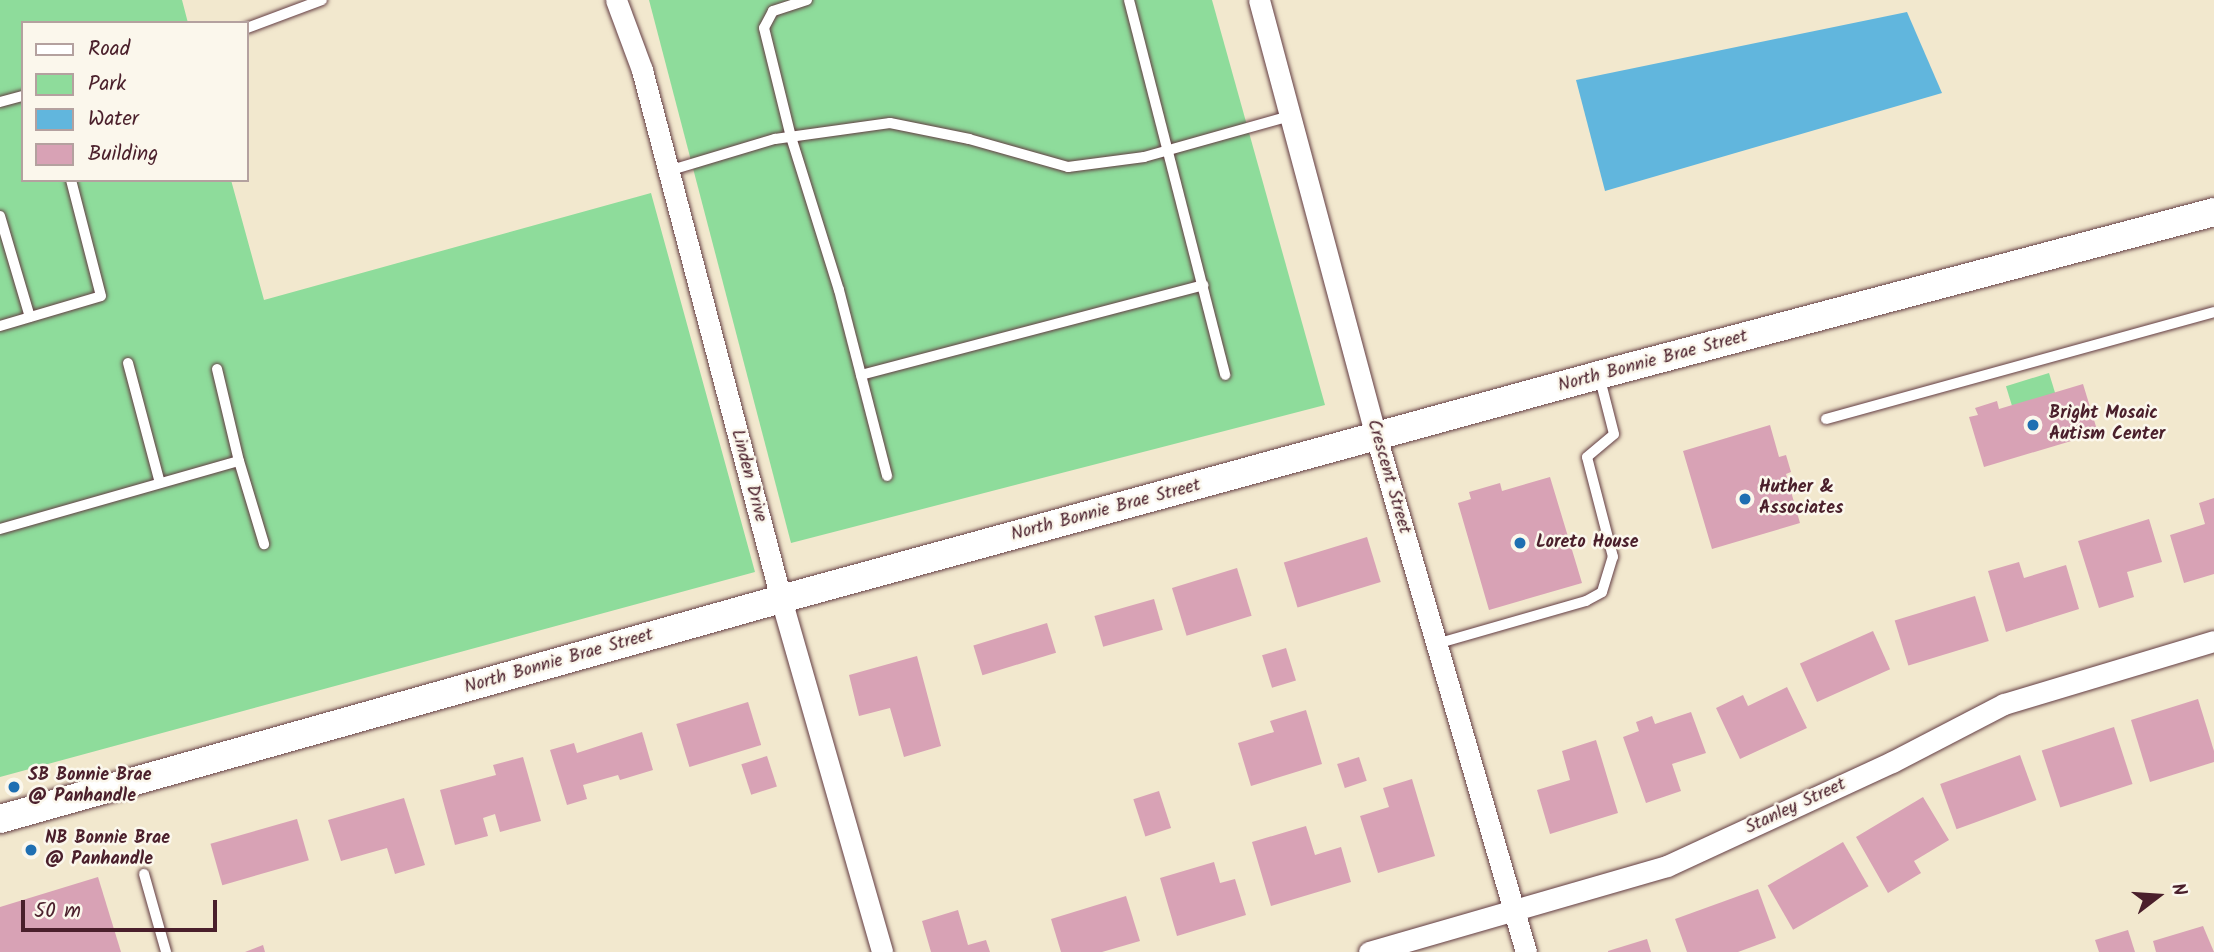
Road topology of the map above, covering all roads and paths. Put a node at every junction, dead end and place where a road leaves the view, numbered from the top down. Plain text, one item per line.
1 (322, 0) edge
2 (616, 0) edge
3 (807, 0) edge
4 (1129, 0) edge
5 (1259, 0) edge
6 (248, 28) edge
7 (21, 97) edge
8 (0, 102) edge
9 (1290, 116) junction
10 (791, 137) junction
11 (1169, 150) junction
12 (668, 171) junction
13 (72, 182) edge
14 (2214, 212) edge
15 (0, 216) edge
16 (1203, 285) junction
17 (2214, 312) edge
18 (30, 317) junction
19 (0, 326) edge
20 (128, 363) dead end
21 (217, 369) dead end
22 (861, 375) junction
23 (1225, 375) dead end
24 (1599, 375) junction
25 (1826, 419) dead end
26 (1376, 436) junction
27 (239, 461) junction
28 (887, 476) dead end
29 (160, 483) junction
30 (0, 529) edge
31 (264, 544) dead end
32 (781, 599) junction
33 (2214, 641) edge
34 (1436, 644) junction
35 (0, 819) edge
36 (144, 874) dead end
37 (1514, 911) junction
38 (166, 952) edge
39 (882, 952) edge
40 (1369, 952) edge
41 (1526, 952) edge

1 - 6 lane
2 - 12 street, Linden Drive
3 - 10 lane
4 - 11 lane
5 - 9 street, Crescent Street
7 - 8 lane
9 - 11 lane
9 - 26 street, Crescent Street
10 - 11 lane
10 - 12 lane
10 - 22 lane
11 - 16 lane
12 - 32 street, Linden Drive
13 - 18 lane
14 - 24 main road, North Bonnie Brae Street
15 - 18 lane
16 - 22 lane
16 - 23 lane
17 - 25 lane
18 - 19 lane
20 - 29 lane
21 - 27 lane
22 - 28 lane
24 - 26 main road, North Bonnie Brae Street
24 - 34 lane
26 - 32 main road, North Bonnie Brae Street
26 - 34 street, Crescent Street
27 - 29 lane
27 - 31 lane
29 - 30 lane
32 - 35 main road, North Bonnie Brae Street
32 - 39 street, Linden Drive
33 - 37 street, Stanley Street
34 - 37 street, Crescent Street
36 - 38 lane
37 - 40 street, Stanley Street
37 - 41 street, Crescent Street

